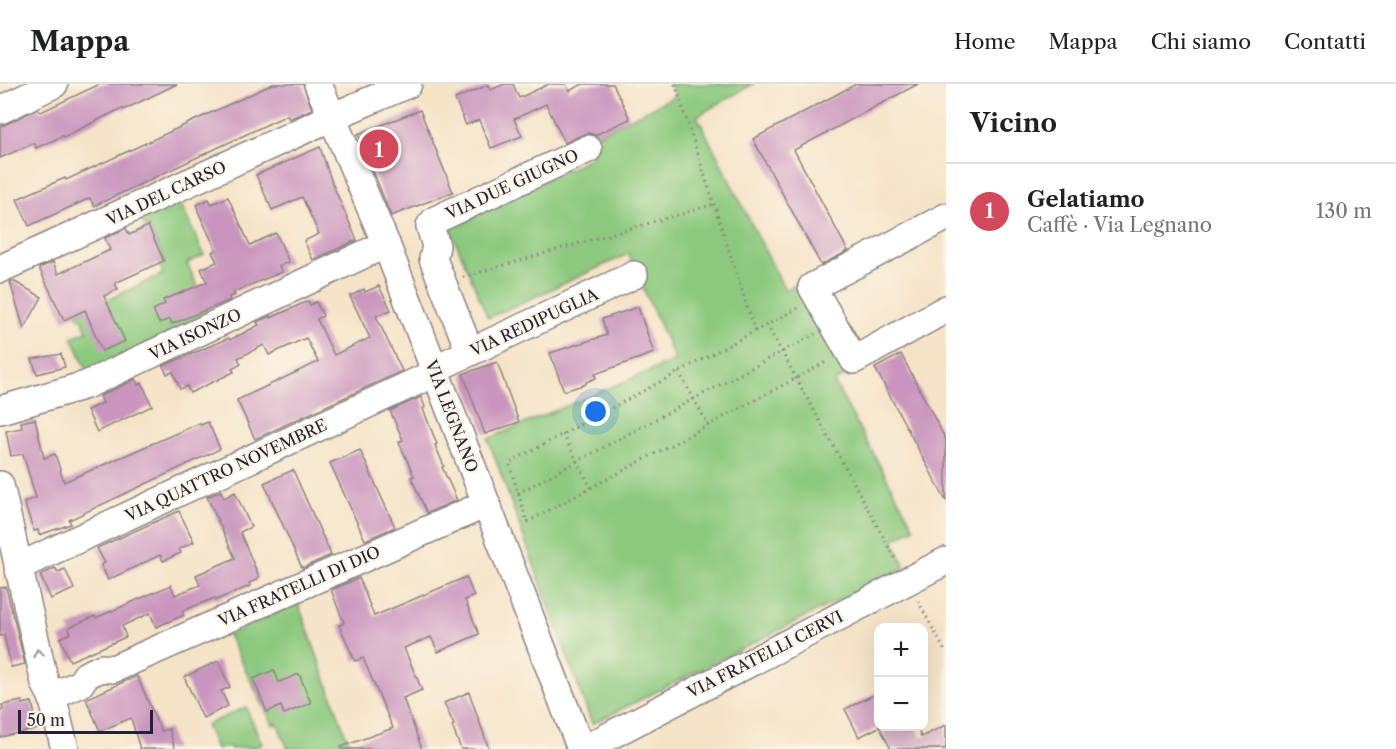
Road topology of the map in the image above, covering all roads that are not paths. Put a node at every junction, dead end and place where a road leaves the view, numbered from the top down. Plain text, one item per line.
1 (54, 84) edge
2 (318, 84) edge
3 (408, 84) edge
4 (0, 110) edge
5 (332, 117) junction
6 (588, 149) dead end
7 (946, 217) edge
8 (386, 244) junction
9 (0, 269) edge
10 (634, 275) dead end
11 (946, 309) edge
12 (470, 352) junction
13 (435, 371) junction
14 (0, 410) edge
15 (0, 485) edge
16 (486, 504) junction
17 (946, 561) edge
18 (18, 567) junction
19 (52, 696) junction
20 (65, 749) edge
21 (583, 749) edge

1 - 4 street
2 - 5 street, VIA LEGNANO
3 - 5 street, VIA DEL CARSO
5 - 8 street, VIA LEGNANO
5 - 9 street, VIA DEL CARSO
6 - 12 street, VIA DUE GIUGNO
7 - 11 street
8 - 13 street, VIA LEGNANO
8 - 14 street, VIA ISONZO
10 - 12 street, VIA REDIPUGLIA
12 - 13 street, VIA REDIPUGLIA
13 - 16 street, VIA LEGNANO
13 - 18 street, VIA QUATTRO NOVEMBRE
15 - 18 street
16 - 19 street, VIA FRATELLI DI DIO
16 - 21 street, VIA LEGNANO
17 - 21 street, VIA FRATELLI CERVI
19 -> 18 street
19 - 20 street

